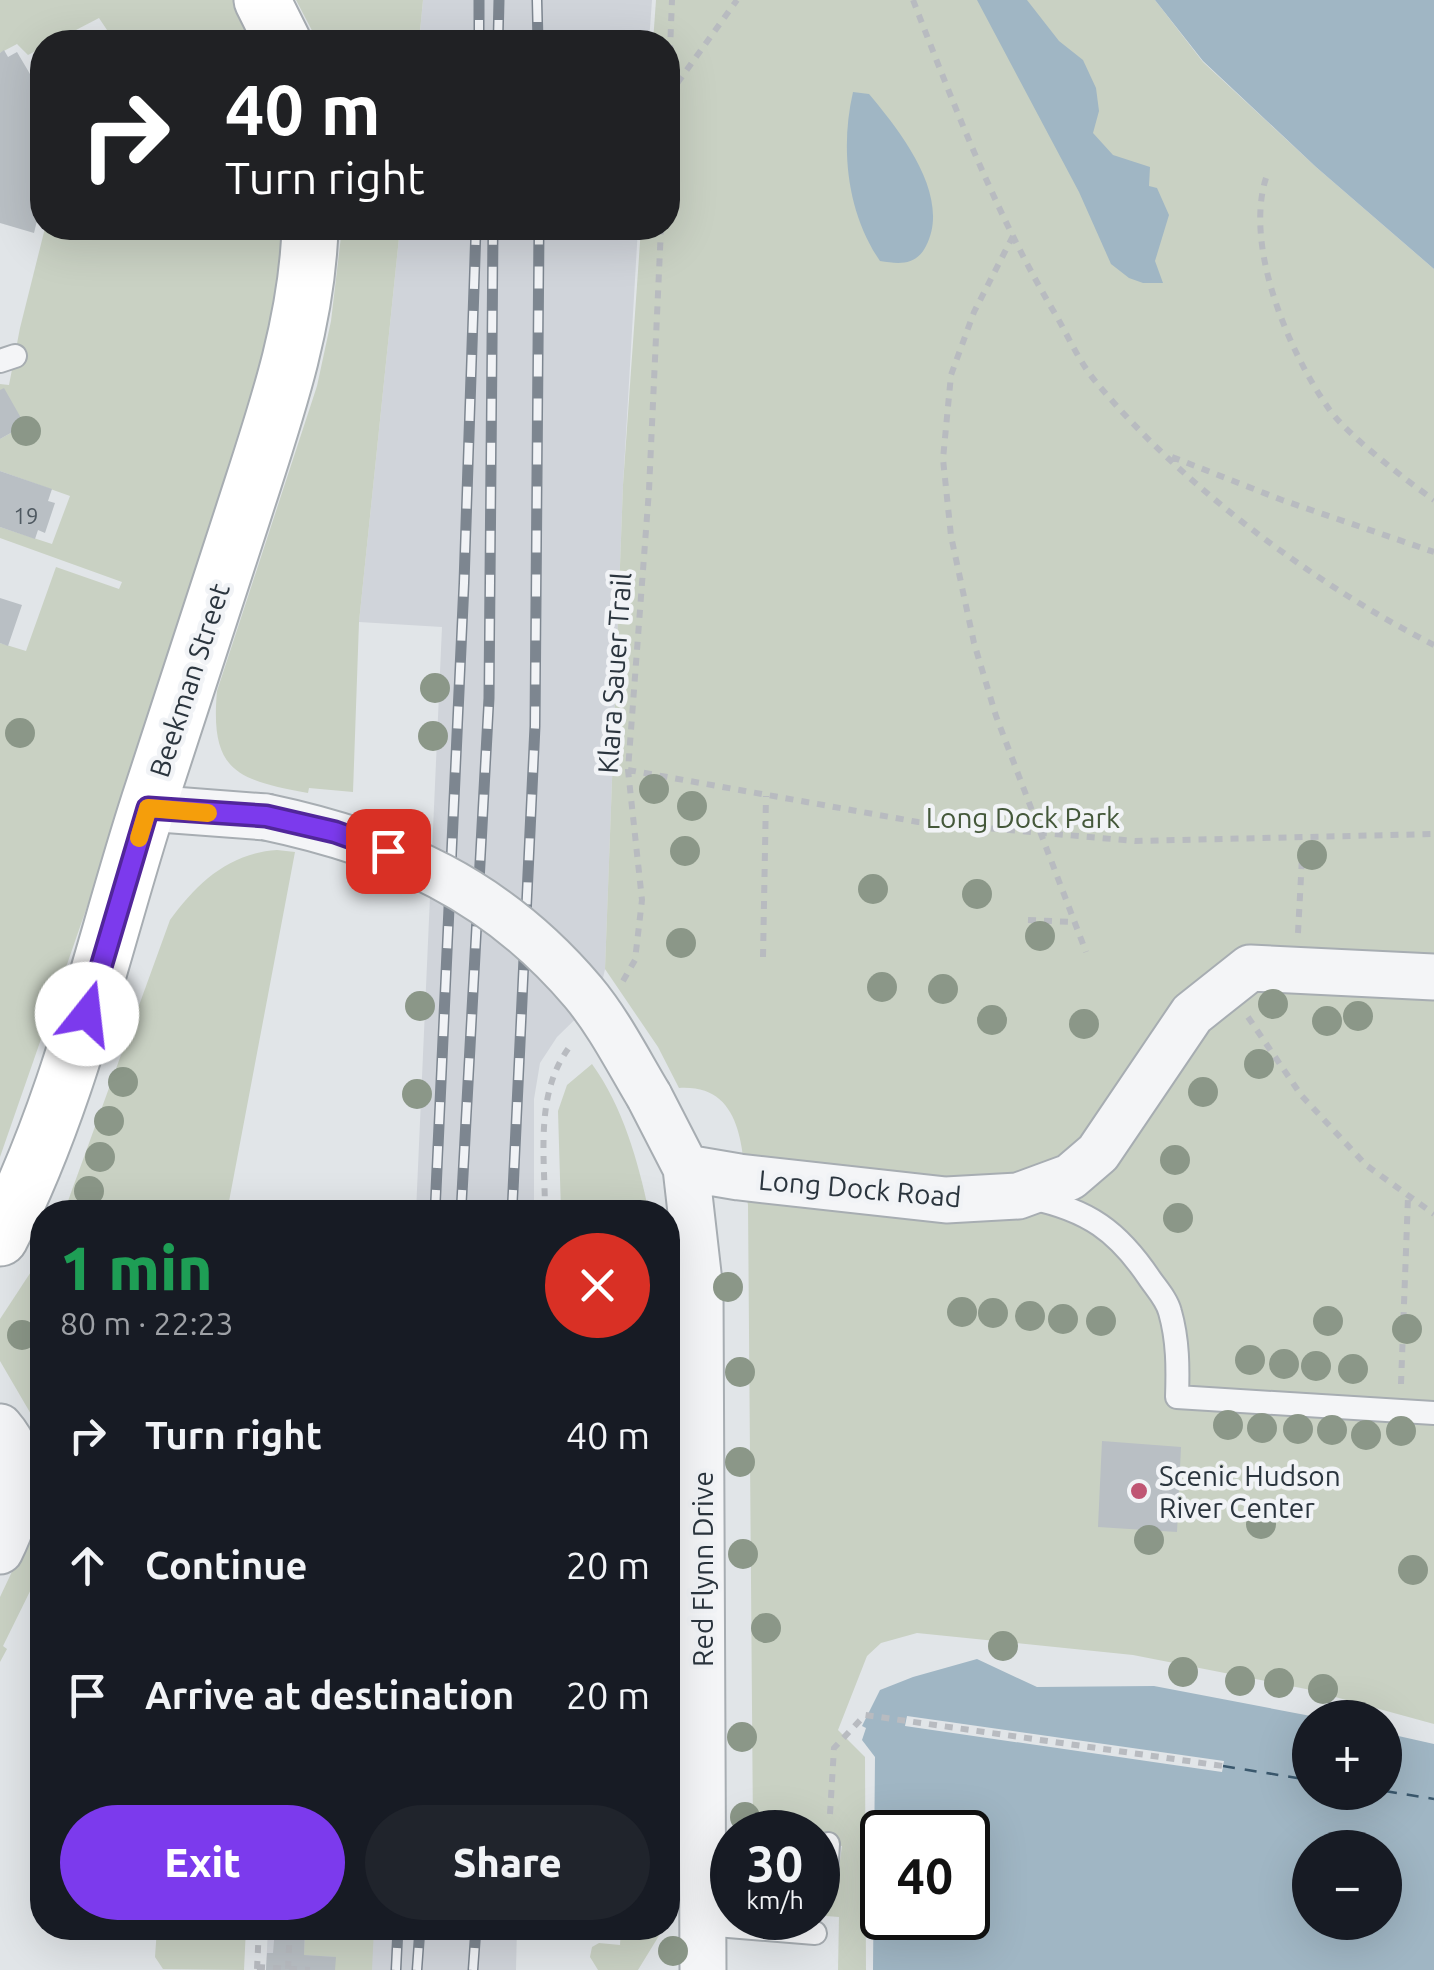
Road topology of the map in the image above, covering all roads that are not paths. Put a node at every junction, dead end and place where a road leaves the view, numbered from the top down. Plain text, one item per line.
1 (262, 0) edge
2 (277, 30) edge
3 (309, 240) edge
4 (148, 808) junction
5 (1434, 977) edge
6 (686, 1168) junction
7 (1018, 1196) junction
8 (0, 1238) edge
9 (1434, 1413) edge
10 (0, 1427) edge
11 (0, 1551) edge
12 (704, 1924) junction
13 (710, 1924) edge
14 (703, 1970) edge

1 - 2 street
3 - 4 street, Beekman Street
4 - 6 street, bridge
4 - 8 street, Beekman Street
5 - 7 street, Long Dock Road
6 - 7 street, Long Dock Road
6 - 12 street, Red Flynn Drive
7 - 9 lane
10 - 11 street
12 - 13 lane
12 - 14 street, Red Flynn Drive

